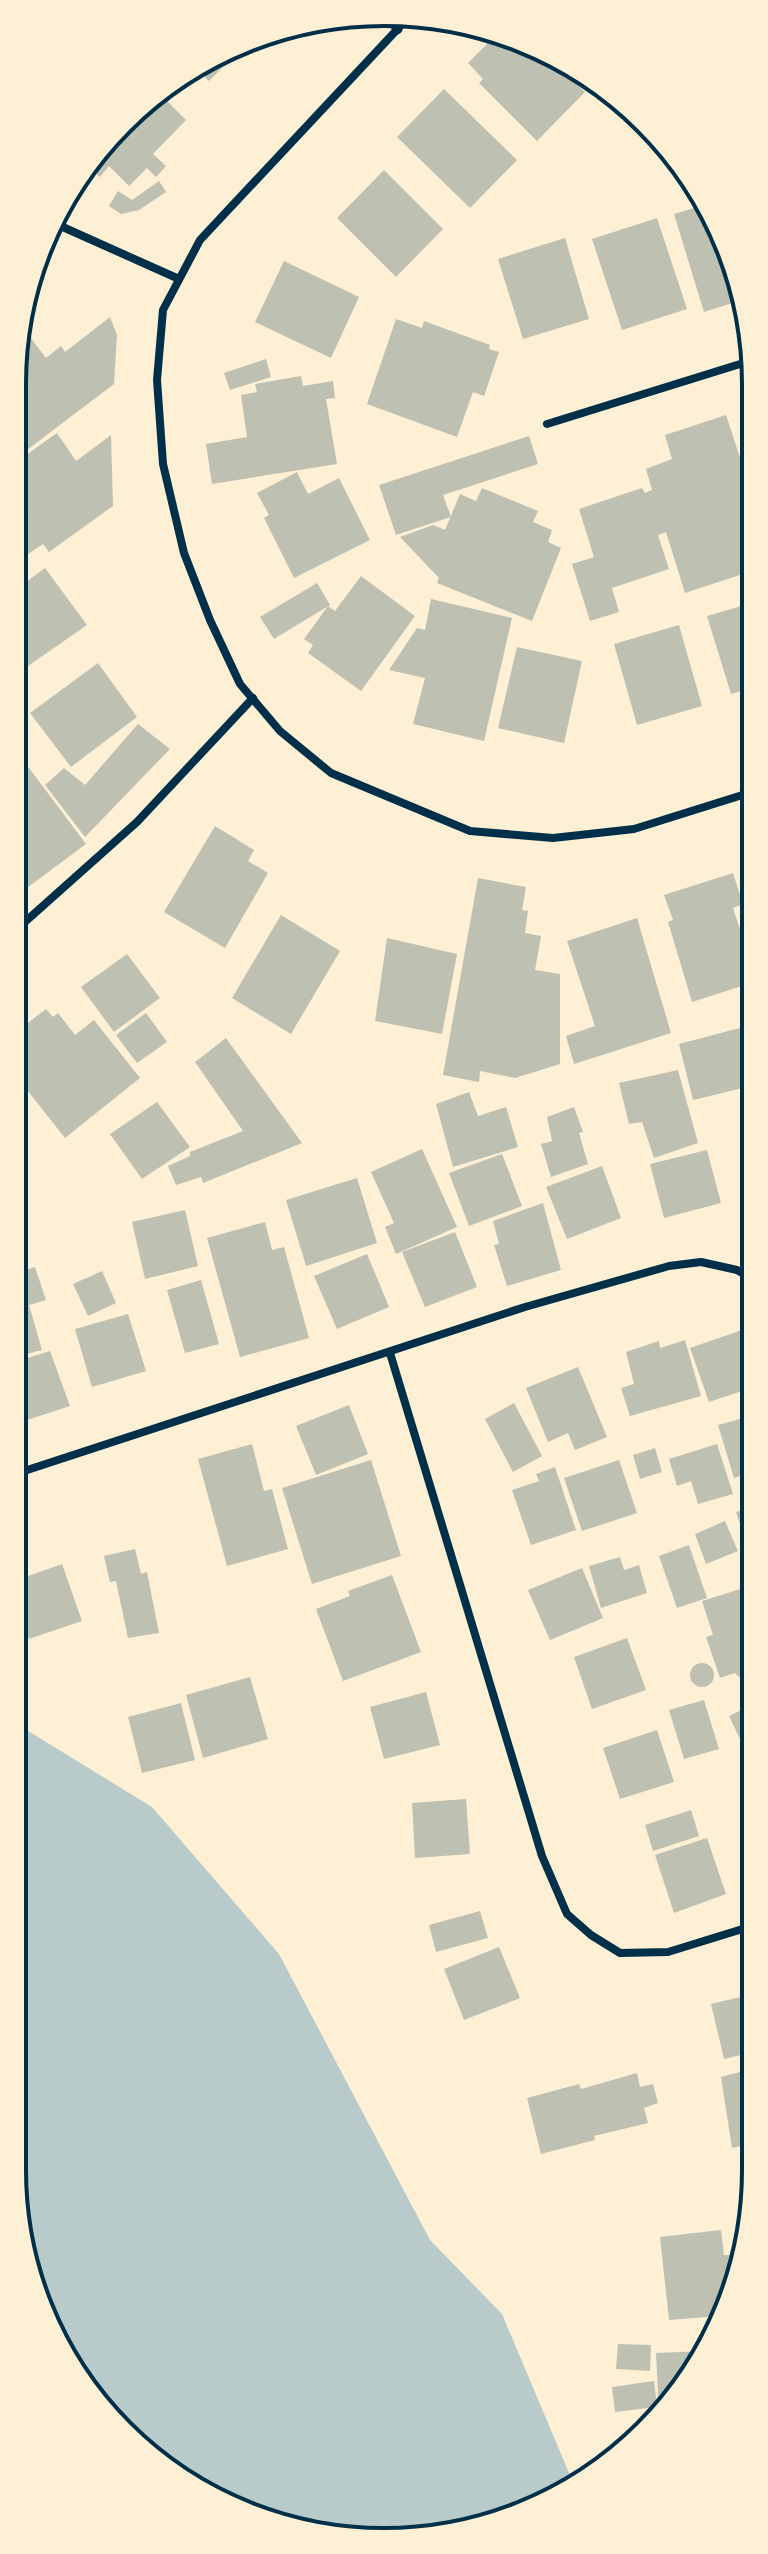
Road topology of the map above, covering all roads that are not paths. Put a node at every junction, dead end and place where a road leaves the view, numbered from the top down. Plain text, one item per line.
1 (394, 26) edge
2 (401, 27) edge
3 (398, 30) junction
4 (63, 227) edge
5 (179, 279) junction
6 (741, 364) edge
7 (547, 424) dead end
8 (253, 698) junction
9 (742, 795) edge
10 (26, 921) edge
11 (742, 1273) edge
12 (390, 1353) junction
13 (26, 1470) edge
14 (742, 1929) edge

1 - 3 street
2 - 3 street
3 - 5 street
4 - 5 street
5 - 8 street
6 - 7 street
8 - 9 street
8 - 10 street
11 - 12 street
12 - 13 street
12 - 14 street

